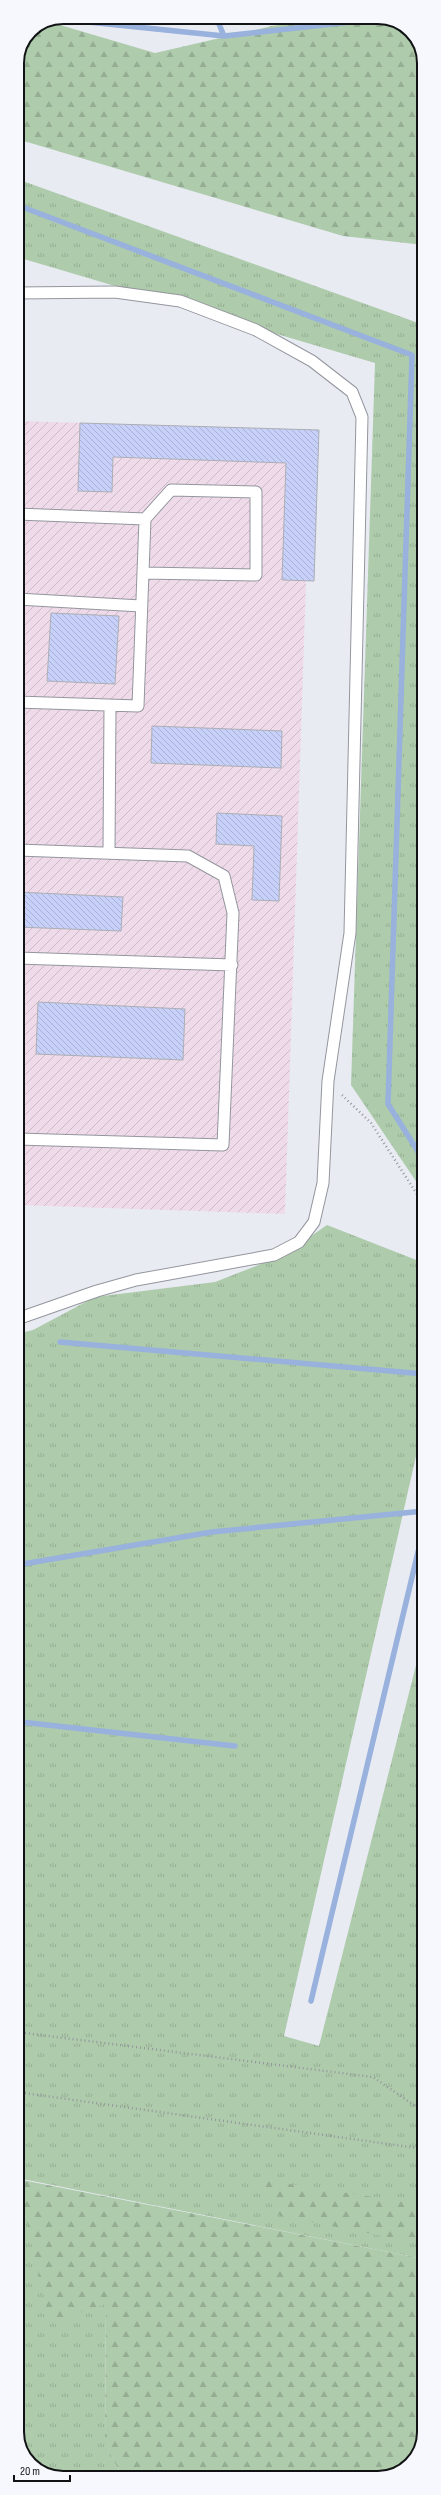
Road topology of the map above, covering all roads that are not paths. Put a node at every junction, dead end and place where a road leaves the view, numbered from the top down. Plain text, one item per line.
1 (24, 293) edge
2 (24, 514) edge
3 (145, 519) junction
4 (143, 572) junction
5 (24, 599) edge
6 (141, 606) junction
7 (24, 702) edge
8 (110, 706) junction
9 (24, 850) edge
10 (108, 852) junction
11 (24, 958) edge
12 (232, 965) junction
13 (24, 1139) edge
14 (24, 1317) edge

1 - 14 lane
2 - 3 lane
3 - 4 lane
3 - 4 lane
4 - 6 lane
5 - 6 lane
6 - 8 lane
7 - 8 lane
8 - 10 lane
9 - 10 lane
10 - 12 lane
11 - 12 lane
12 - 13 lane

